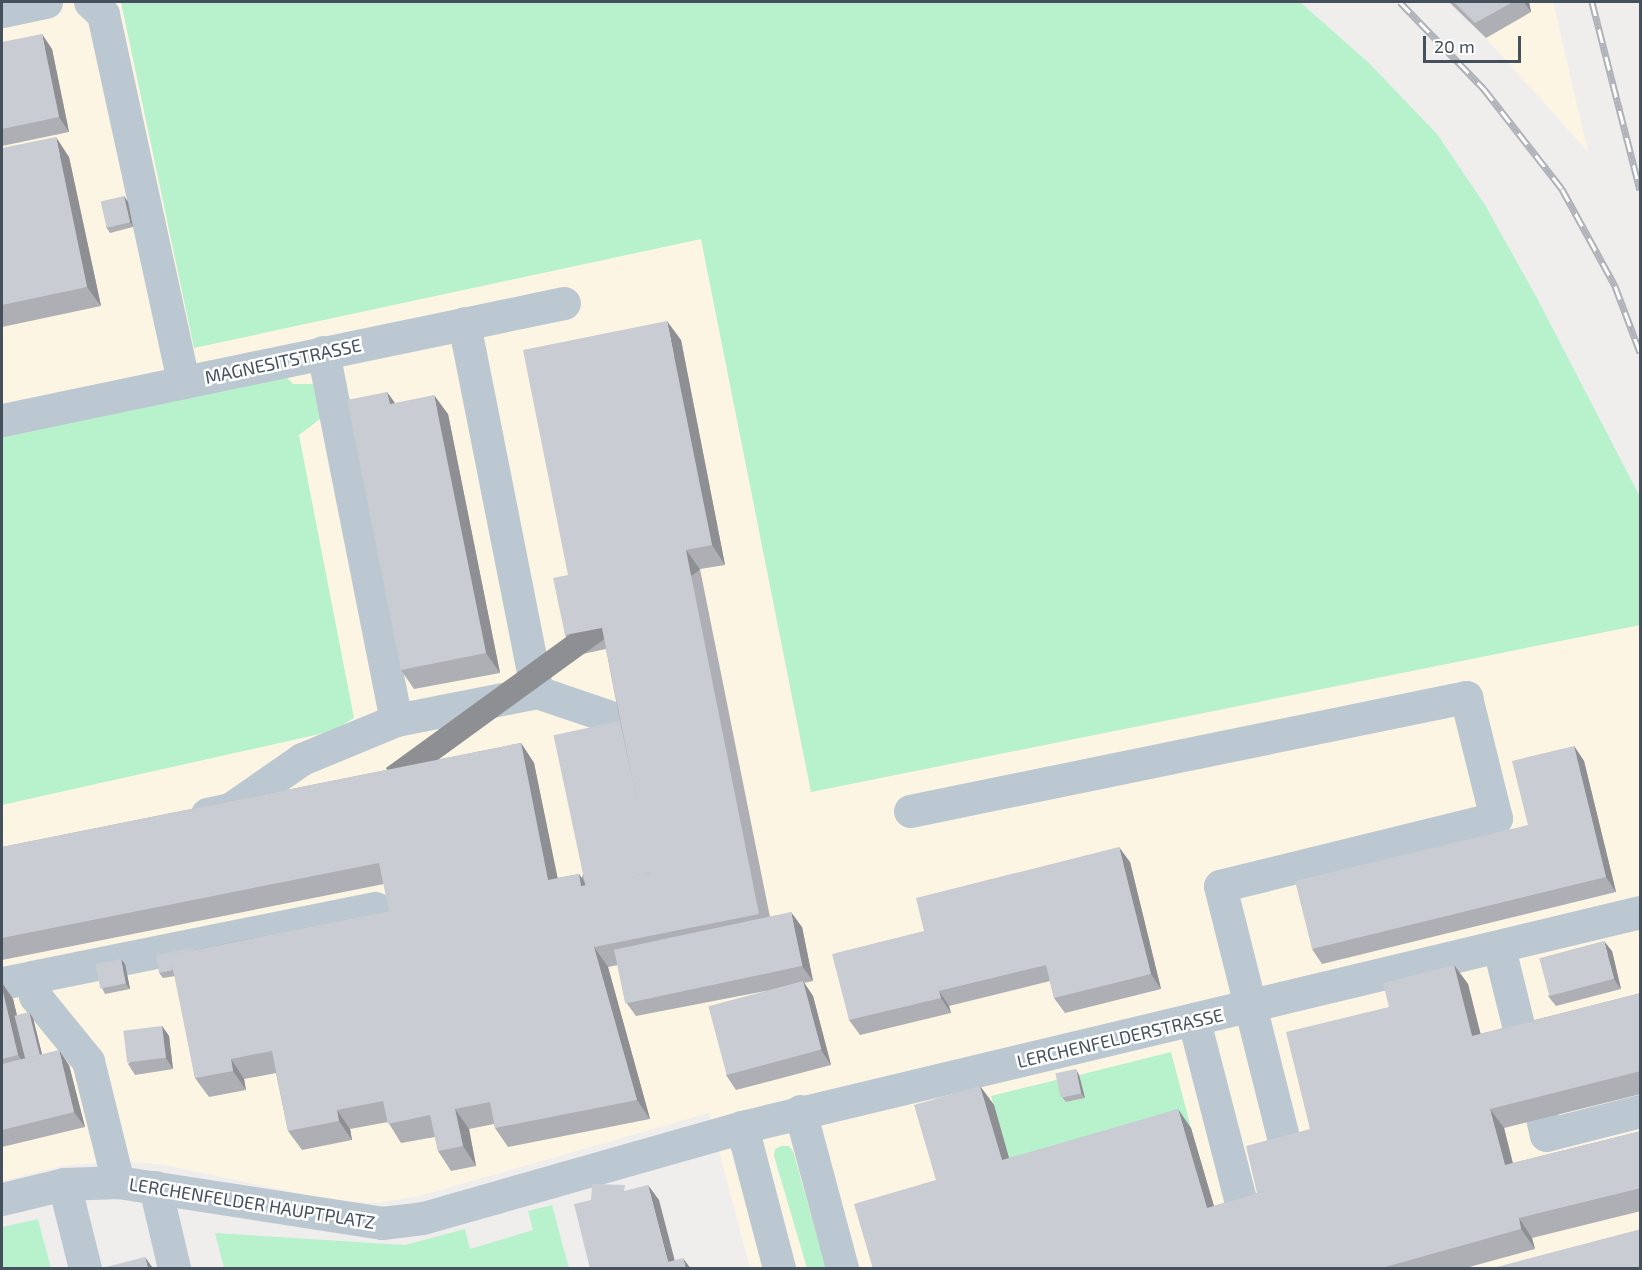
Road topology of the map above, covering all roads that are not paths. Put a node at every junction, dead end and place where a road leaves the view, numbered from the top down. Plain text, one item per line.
1 (46, 2) edge
2 (90, 2) edge
3 (2, 11) edge
4 (564, 303) dead end
5 (464, 323) junction
6 (323, 352) junction
7 (183, 382) junction
8 (2, 420) edge
9 (537, 692) junction
10 (608, 716) dead end
11 (396, 720) junction
12 (909, 811) dead end
13 (173, 821) edge
14 (375, 908) dead end
15 (1641, 912) edge
16 (1499, 948) junction
17 (16, 980) edge
18 (1250, 1008) junction
19 (1194, 1021) junction
20 (1524, 1045) edge
21 (800, 1111) junction
22 (1641, 1111) edge
23 (1542, 1118) edge
24 (742, 1127) junction
25 (1286, 1144) edge
26 (118, 1182) junction
27 (64, 1184) junction
28 (155, 1187) junction
29 (2, 1199) edge
30 (1241, 1203) edge
31 (85, 1269) edge
32 (174, 1269) edge
33 (779, 1269) edge
34 (842, 1269) edge

1 - 3 street
2 - 7 street
4 - 5 street, MAGNESITSTRASSE
5 - 6 street, MAGNESITSTRASSE
5 - 9 street
6 - 7 street, MAGNESITSTRASSE
6 - 11 street
7 - 8 street, MAGNESITSTRASSE
9 - 10 street
9 - 11 street
11 - 13 street
12 - 18 street
14 - 17 street
15 - 16 street, LERCHENFELDERSTRASSE
16 - 18 street, LERCHENFELDERSTRASSE
16 - 20 street
17 - 26 street
18 - 19 street, LERCHENFELDERSTRASSE
18 - 25 street
19 - 21 street, LERCHENFELDERSTRASSE
19 - 30 street
21 - 24 street, LERCHENFELDERSTRASSE
21 - 34 street
22 - 23 street
24 - 28 street, LERCHENFELDER HAUPTPLATZ
24 - 33 street
26 - 27 street, LERCHENFELDER HAUPTPLATZ
26 - 28 street, LERCHENFELDER HAUPTPLATZ
27 - 29 street, LERCHENFELDER HAUPTPLATZ
27 - 31 street
28 - 32 street

